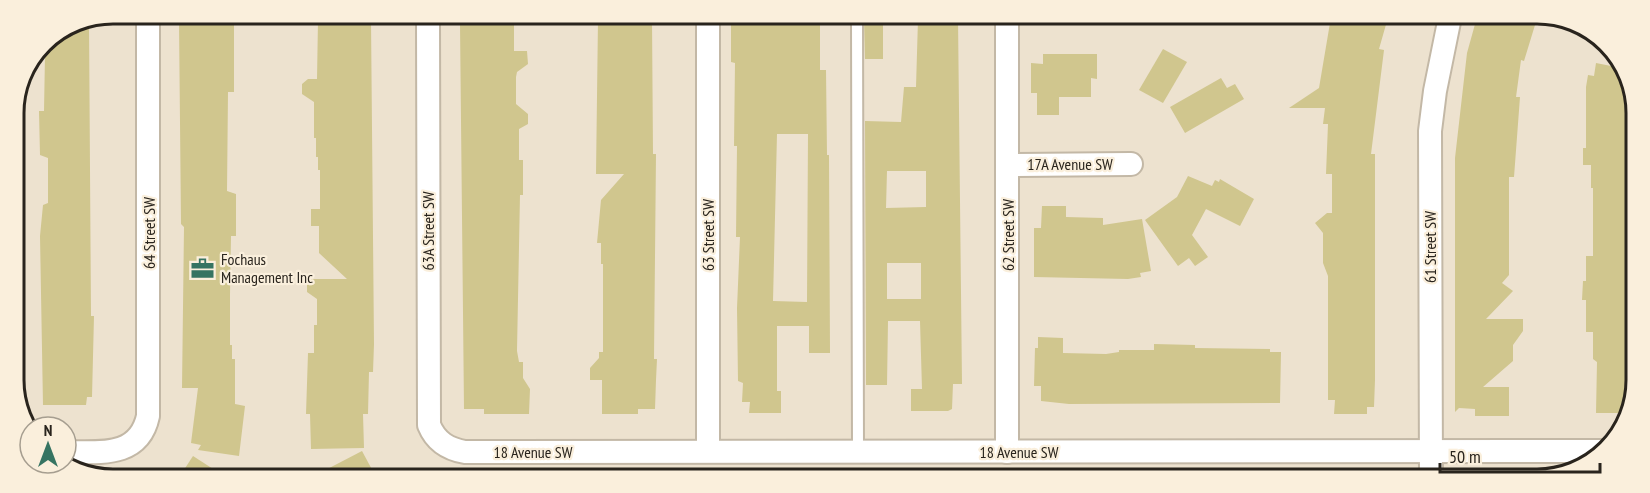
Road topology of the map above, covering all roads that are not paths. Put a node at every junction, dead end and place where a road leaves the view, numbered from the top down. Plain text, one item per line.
1 (148, 24) edge
2 (428, 24) edge
3 (708, 24) edge
4 (857, 24) edge
5 (1007, 24) edge
6 (1448, 24) edge
7 (1131, 164) dead end
8 (1008, 165) junction
9 (438, 440) joint
10 (708, 451) junction
11 (858, 451) junction
12 (1591, 451) edge
13 (78, 452) edge
14 (1007, 452) junction
15 (1430, 452) junction
16 (1431, 469) edge

1 - 13 street, 64 Street SW
2 - 9 street, 63A Street SW
3 - 10 street, 63 Street SW
4 - 11 lane
5 - 8 street, 62 Street SW
6 - 15 street, 61 Street SW
7 - 8 street, 17A Avenue SW
8 - 14 street, 62 Street SW
9 - 10 street, 18 Avenue SW
10 - 11 street, 18 Avenue SW
11 - 14 street, 18 Avenue SW
12 - 15 street, 18 Avenue SW
14 - 15 street, 18 Avenue SW
15 - 16 street, 61 Street SW

